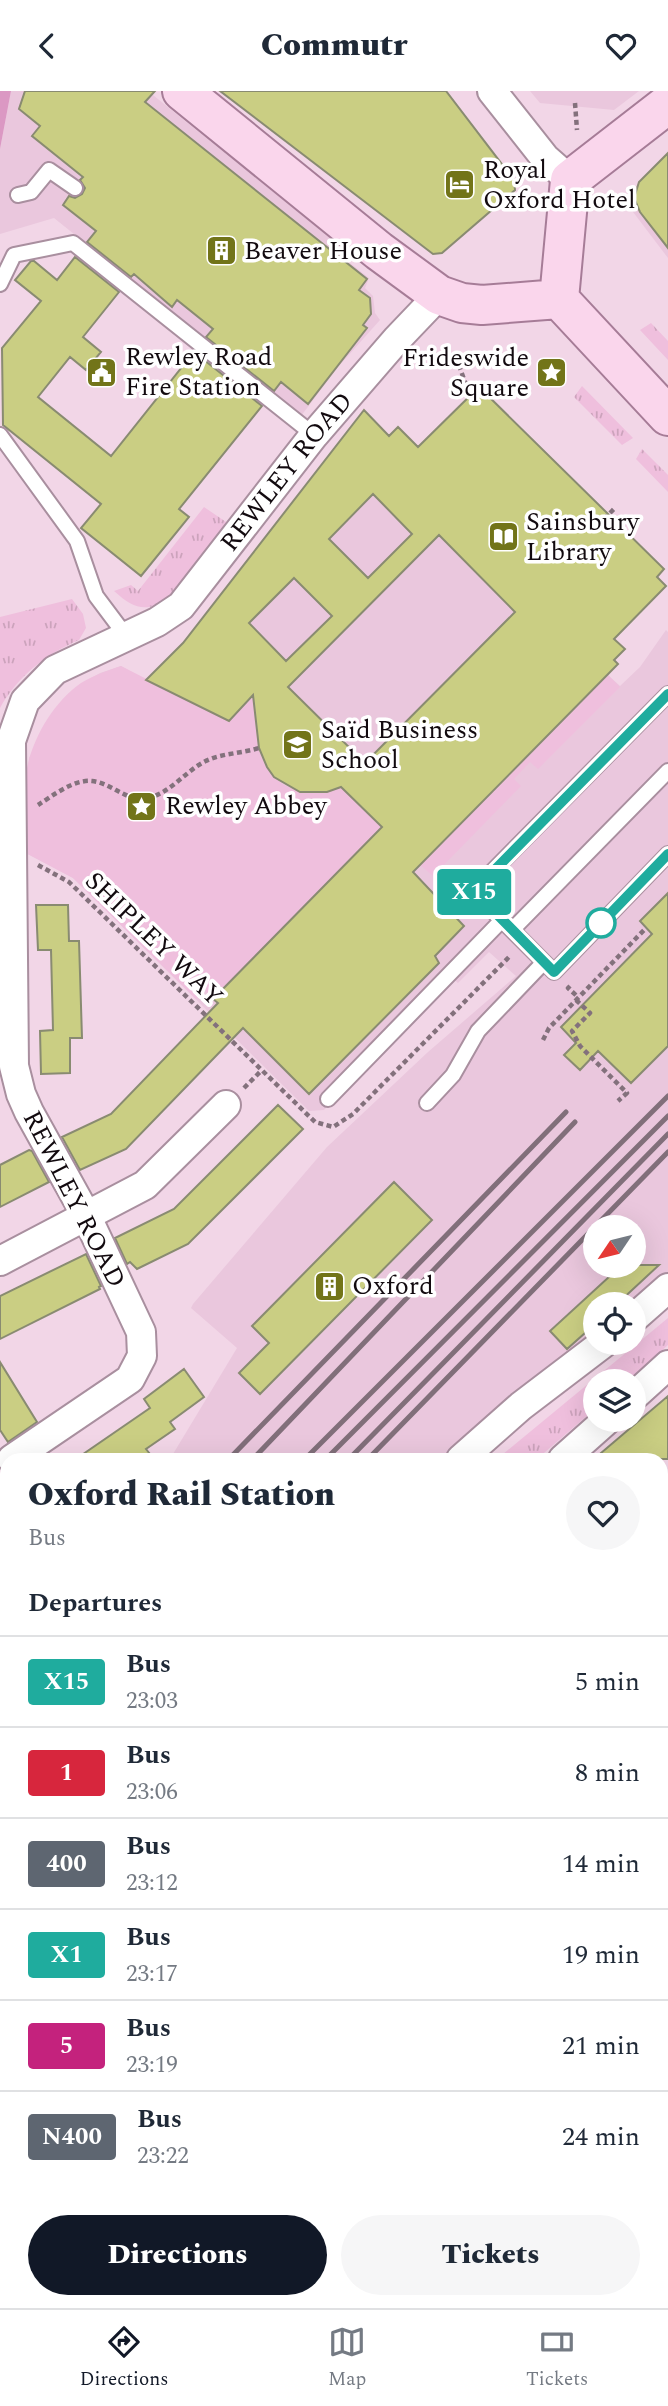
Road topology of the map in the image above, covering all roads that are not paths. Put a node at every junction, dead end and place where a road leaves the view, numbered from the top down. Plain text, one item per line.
1 (182, 91) edge
2 (492, 91) edge
3 (668, 104) edge
4 (570, 180) junction
5 (75, 188) dead end
6 (18, 195) dead end
7 (0, 284) edge
8 (428, 288) junction
9 (559, 299) junction
10 (668, 416) edge
11 (0, 435) edge
12 (314, 435) junction
13 (126, 636) junction
14 (666, 700) edge
15 (668, 771) edge
16 (668, 854) edge
17 (507, 925) junction
18 (544, 962) junction
19 (6, 989) edge
20 (328, 1099) dead end
21 (427, 1103) dead end
22 (226, 1105) dead end
23 (86, 1216) junction
24 (0, 1261) edge
25 (668, 1288) edge
26 (646, 1307) edge
27 (588, 1355) edge
28 (668, 1365) edge
29 (646, 1385) edge
30 (593, 1432) edge
31 (21, 1453) edge
32 (468, 1453) edge
33 (570, 1453) edge

1 - 8 main road
2 - 4 street
3 - 4 main road
4 - 9 main road
5 - 6 lane
7 - 12 lane
8 - 9 main road
8 - 12 street, REWLEY ROAD
9 - 10 main road
11 - 13 lane
12 - 13 street, REWLEY ROAD
13 - 19 street, REWLEY ROAD
14 - 17 lane
15 - 17 lane
16 - 18 lane
17 - 18 lane
17 - 20 lane
18 - 21 lane
19 - 23 street, REWLEY ROAD
22 - 23 street
23 - 24 street
23 - 31 street, REWLEY ROAD
25 - 26 street
27 - 32 street
28 - 29 street
30 - 33 street

